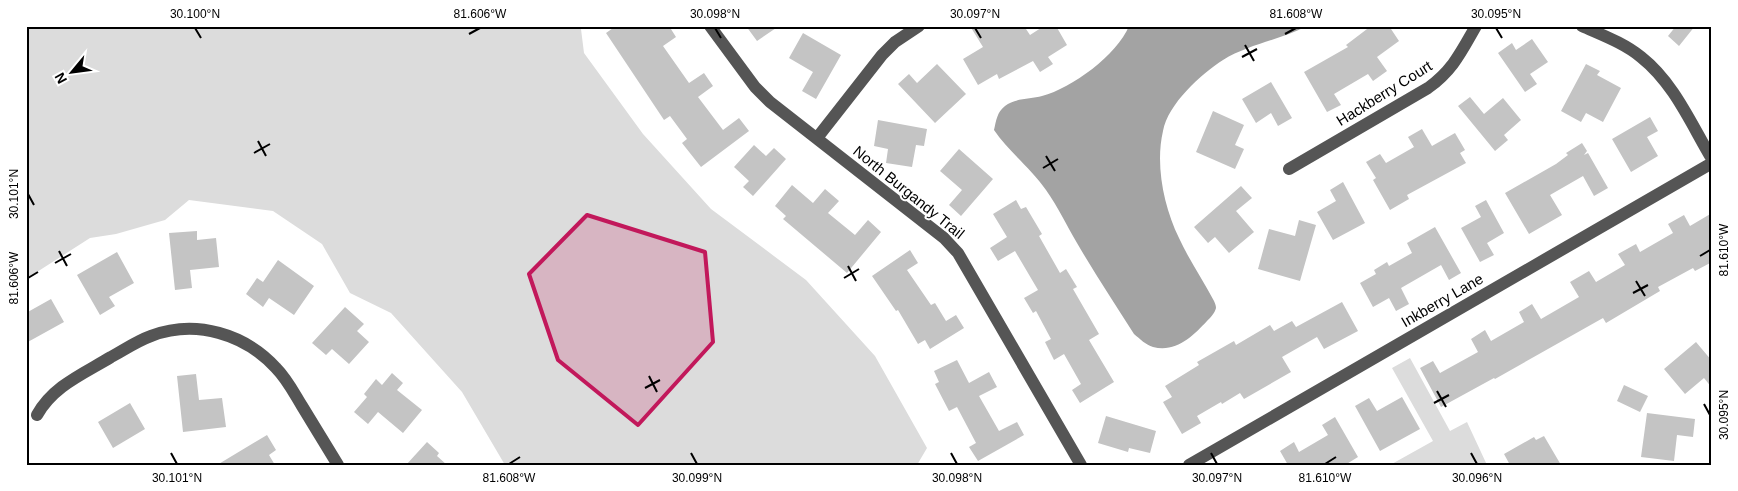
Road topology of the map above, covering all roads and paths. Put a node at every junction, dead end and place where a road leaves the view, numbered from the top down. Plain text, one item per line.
1 (710, 26) edge
2 (919, 26) edge
3 (1476, 26) edge
4 (1582, 26) edge
5 (817, 138) junction
6 (1712, 159) edge
7 (1712, 163) edge
8 (1289, 169) dead end
9 (37, 415) dead end
10 (338, 465) edge
11 (1081, 465) edge
12 (1189, 465) edge

1 - 5 street, North Burgandy Trail
2 - 5 street
3 - 8 street, Hackberry Court
4 - 6 street
5 - 11 street, North Burgandy Trail
7 - 12 street, Inkberry Lane
9 - 10 street

